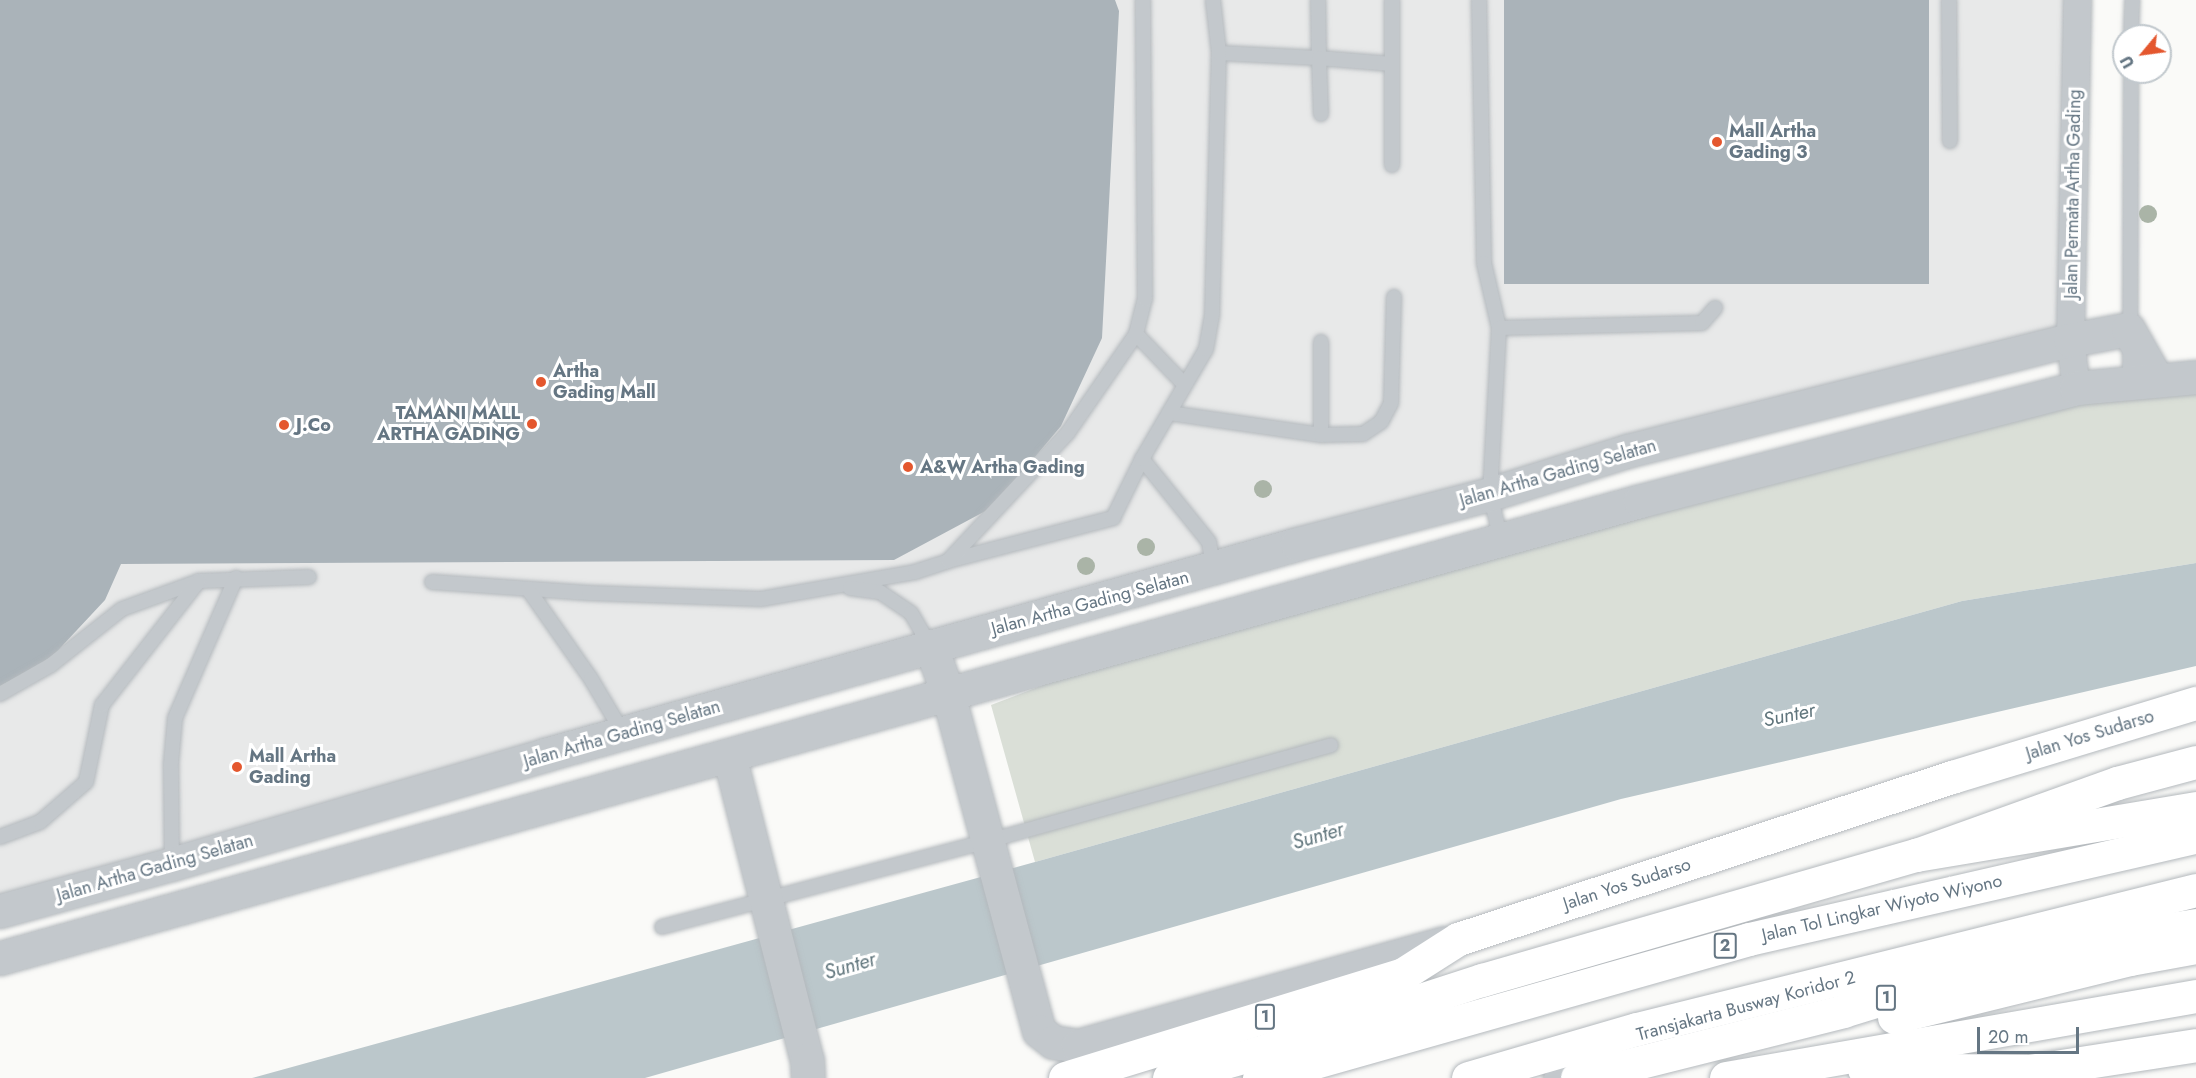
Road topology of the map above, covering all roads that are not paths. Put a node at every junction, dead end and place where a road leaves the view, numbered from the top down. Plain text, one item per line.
1 (1143, 0) edge
2 (1213, 0) edge
3 (1318, 0) edge
4 (1392, 0) edge
5 (1479, 0) edge
6 (1949, 0) edge
7 (2077, 0) edge
8 (2132, 0) edge
9 (2131, 24) edge
10 (1219, 53) junction
11 (1319, 58) junction
12 (1392, 64) junction
13 (2131, 84) edge
14 (1321, 114) dead end
15 (1950, 141) dead end
16 (1392, 165) dead end
17 (1394, 297) dead end
18 (1715, 308) dead end
19 (1500, 328) junction
20 (2128, 329) junction
21 (1136, 334) junction
22 (2070, 340) junction
23 (1321, 342) dead end
24 (2196, 377) edge
25 (2143, 380) junction
26 (1184, 384) junction
27 (2076, 388) junction
28 (1169, 413) junction
29 (1321, 435) junction
30 (1142, 459) junction
31 (1490, 494) junction
32 (1501, 541) junction
33 (948, 561) junction
34 (1214, 568) junction
35 (309, 577) dead end
36 (236, 578) junction
37 (199, 581) junction
38 (432, 582) dead end
39 (839, 586) junction
40 (528, 589) junction
41 (1226, 615) junction
42 (931, 647) junction
43 (0, 694) edge
44 (2196, 703) edge
45 (952, 707) junction
46 (623, 733) junction
47 (1331, 745) dead end
48 (2196, 762) edge
49 (731, 763) junction
50 (2196, 808) edge
51 (2196, 819) edge
52 (987, 836) junction
53 (0, 837) edge
54 (2196, 837) edge
55 (1916, 855) junction
56 (172, 864) junction
57 (763, 886) junction
58 (2196, 890) edge
59 (179, 908) junction
60 (0, 911) edge
61 (2196, 913) edge
62 (2196, 925) edge
63 (662, 927) dead end
64 (1458, 939) junction
65 (2196, 947) edge
66 (0, 958) edge
67 (2196, 996) edge
68 (2196, 1045) edge
69 (1785, 1068) junction
70 (808, 1069) edge
71 (1065, 1078) edge
72 (1169, 1078) edge
73 (1259, 1078) edge
74 (1468, 1078) edge
75 (1551, 1078) edge
76 (1577, 1078) edge
77 (1662, 1078) edge
78 (1726, 1078) edge

1 - 21 lane
2 - 10 lane
3 - 11 lane
4 - 12 lane
5 - 19 lane
6 - 15 lane
7 - 22 street, Jalan Permata Artha Gading
8 - 9 lane
10 - 11 lane
10 - 26 lane
11 - 12 lane
11 - 14 lane
12 - 16 lane
13 - 20 lane
17 - 29 lane
18 - 19 lane
19 - 31 lane
20 - 22 street, Jalan Artha Gading Selatan
20 - 25 street
21 - 26 lane
21 - 33 lane
22 - 27 street, Jalan Permata Artha Gading
22 - 31 street, Jalan Artha Gading Selatan
23 - 29 lane
24 - 25 street
25 - 27 street
26 - 28 lane
27 - 32 street
28 - 29 lane
28 - 30 lane
30 - 33 lane
30 - 34 lane
31 - 32 lane
31 - 34 street, Jalan Artha Gading Selatan
32 - 41 street
33 - 39 lane
34 - 41 street
34 - 42 street, Jalan Artha Gading Selatan
35 - 36 lane
36 - 37 lane
36 - 56 lane
37 - 43 lane
37 - 53 lane
38 - 40 lane
39 - 40 lane
39 - 42 lane
40 - 46 lane
41 - 45 street
42 - 45 street
42 - 46 street, Jalan Artha Gading Selatan
44 - 64 highway, Jalan Yos Sudarso / 1
45 - 49 street
45 - 52 street
46 - 56 street, Jalan Artha Gading Selatan
47 - 52 lane
48 - 55 highway
49 - 57 street
49 - 59 street
50 - 55 highway
51 - 55 lane
52 - 57 lane
52 - 64 street
54 - 73 highway, Jalan Tol Lingkar Wiyoto Wiyono / 2
55 - 72 highway
56 - 59 street
56 - 60 street, Jalan Artha Gading Selatan
57 - 63 lane
57 - 70 street
58 - 74 highway
59 - 66 street
61 - 75 lane, Transjakarta Busway Koridor 2
62 - 76 highway, 1
64 - 71 highway, Jalan Yos Sudarso / 1
65 - 77 highway
67 - 69 highway
68 - 69 highway
69 - 78 highway

